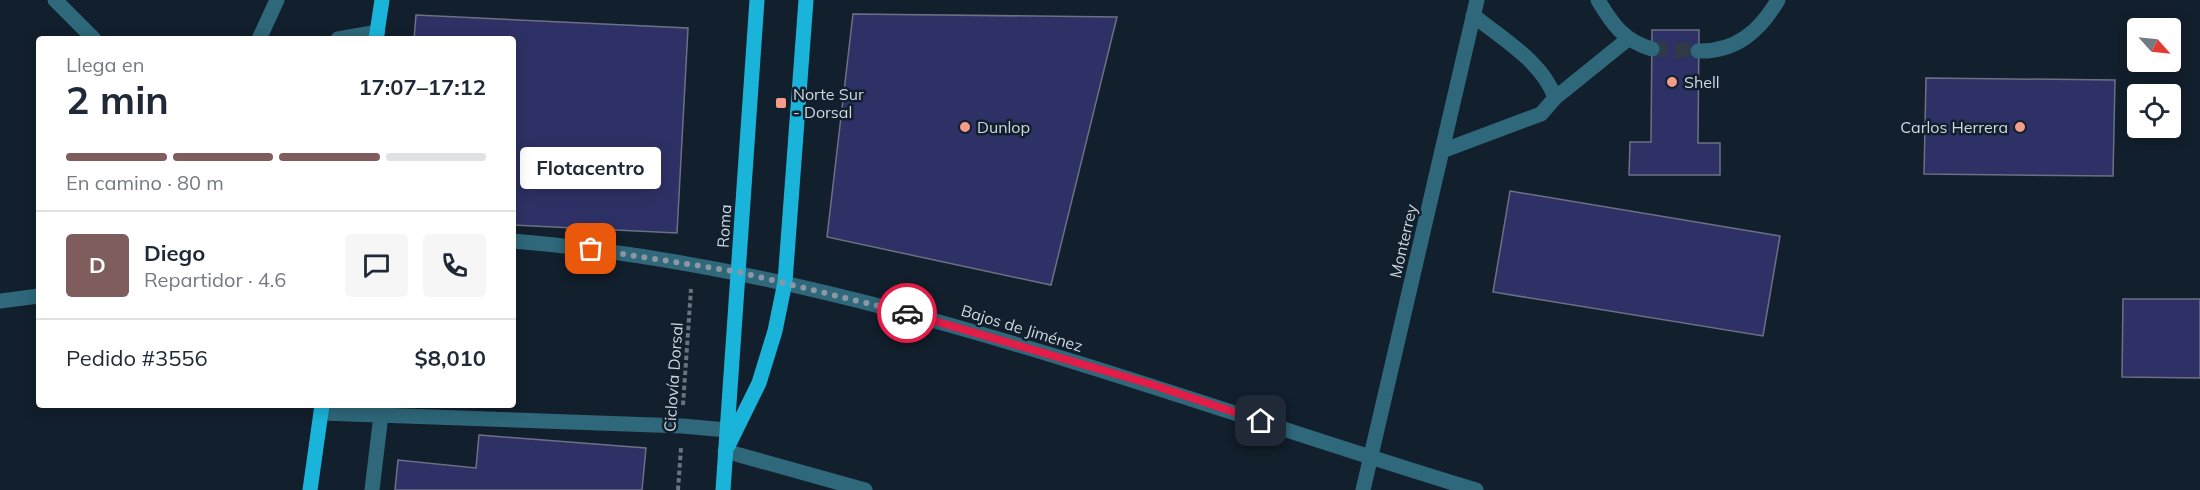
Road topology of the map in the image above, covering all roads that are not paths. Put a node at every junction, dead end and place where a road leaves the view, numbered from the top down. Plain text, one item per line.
1 (55, 0) edge
2 (277, 0) edge
3 (382, 0) edge
4 (757, 0) edge
5 (806, 0) edge
6 (1477, 0) edge
7 (1598, 0) edge
8 (1778, 0) edge
9 (1473, 15) junction
10 (377, 35) edge
11 (91, 36) edge
12 (260, 36) edge
13 (1628, 39) junction
14 (1652, 50) tunnel mouth
15 (1698, 51) tunnel mouth
16 (1555, 98) junction
17 (1442, 151) junction
18 (516, 241) edge
19 (739, 272) junction
20 (785, 282) junction
21 (36, 296) edge
22 (0, 301) edge
23 (322, 409) edge
24 (381, 416) junction
25 (727, 430) junction
26 (725, 451) junction
27 (1371, 458) junction
28 (310, 490) edge
29 (372, 490) edge
30 (723, 490) edge
31 (865, 490) edge
32 (1363, 490) edge
33 (1476, 490) edge

1 - 11 street
2 - 12 street
3 - 10 main road
4 - 19 main road, Roma
5 - 20 main road
6 - 9 street, Monterrey
7 - 13 street
8 - 15 street
9 - 16 street
9 - 17 street, Monterrey
13 - 14 street
13 - 16 street
16 - 17 street
17 - 27 street, Monterrey
18 - 19 street, Bajos de Jiménez
19 - 20 street, Bajos de Jiménez
19 - 25 main road, Roma
20 - 26 main road
20 - 27 street, Bajos de Jiménez
21 - 22 street
23 - 24 street
23 - 28 main road
24 - 25 street
24 - 29 street
25 - 26 main road, Roma
26 - 30 main road, Roma
26 - 31 street
27 - 32 street, Monterrey
27 - 33 street, Bajos de Jiménez

